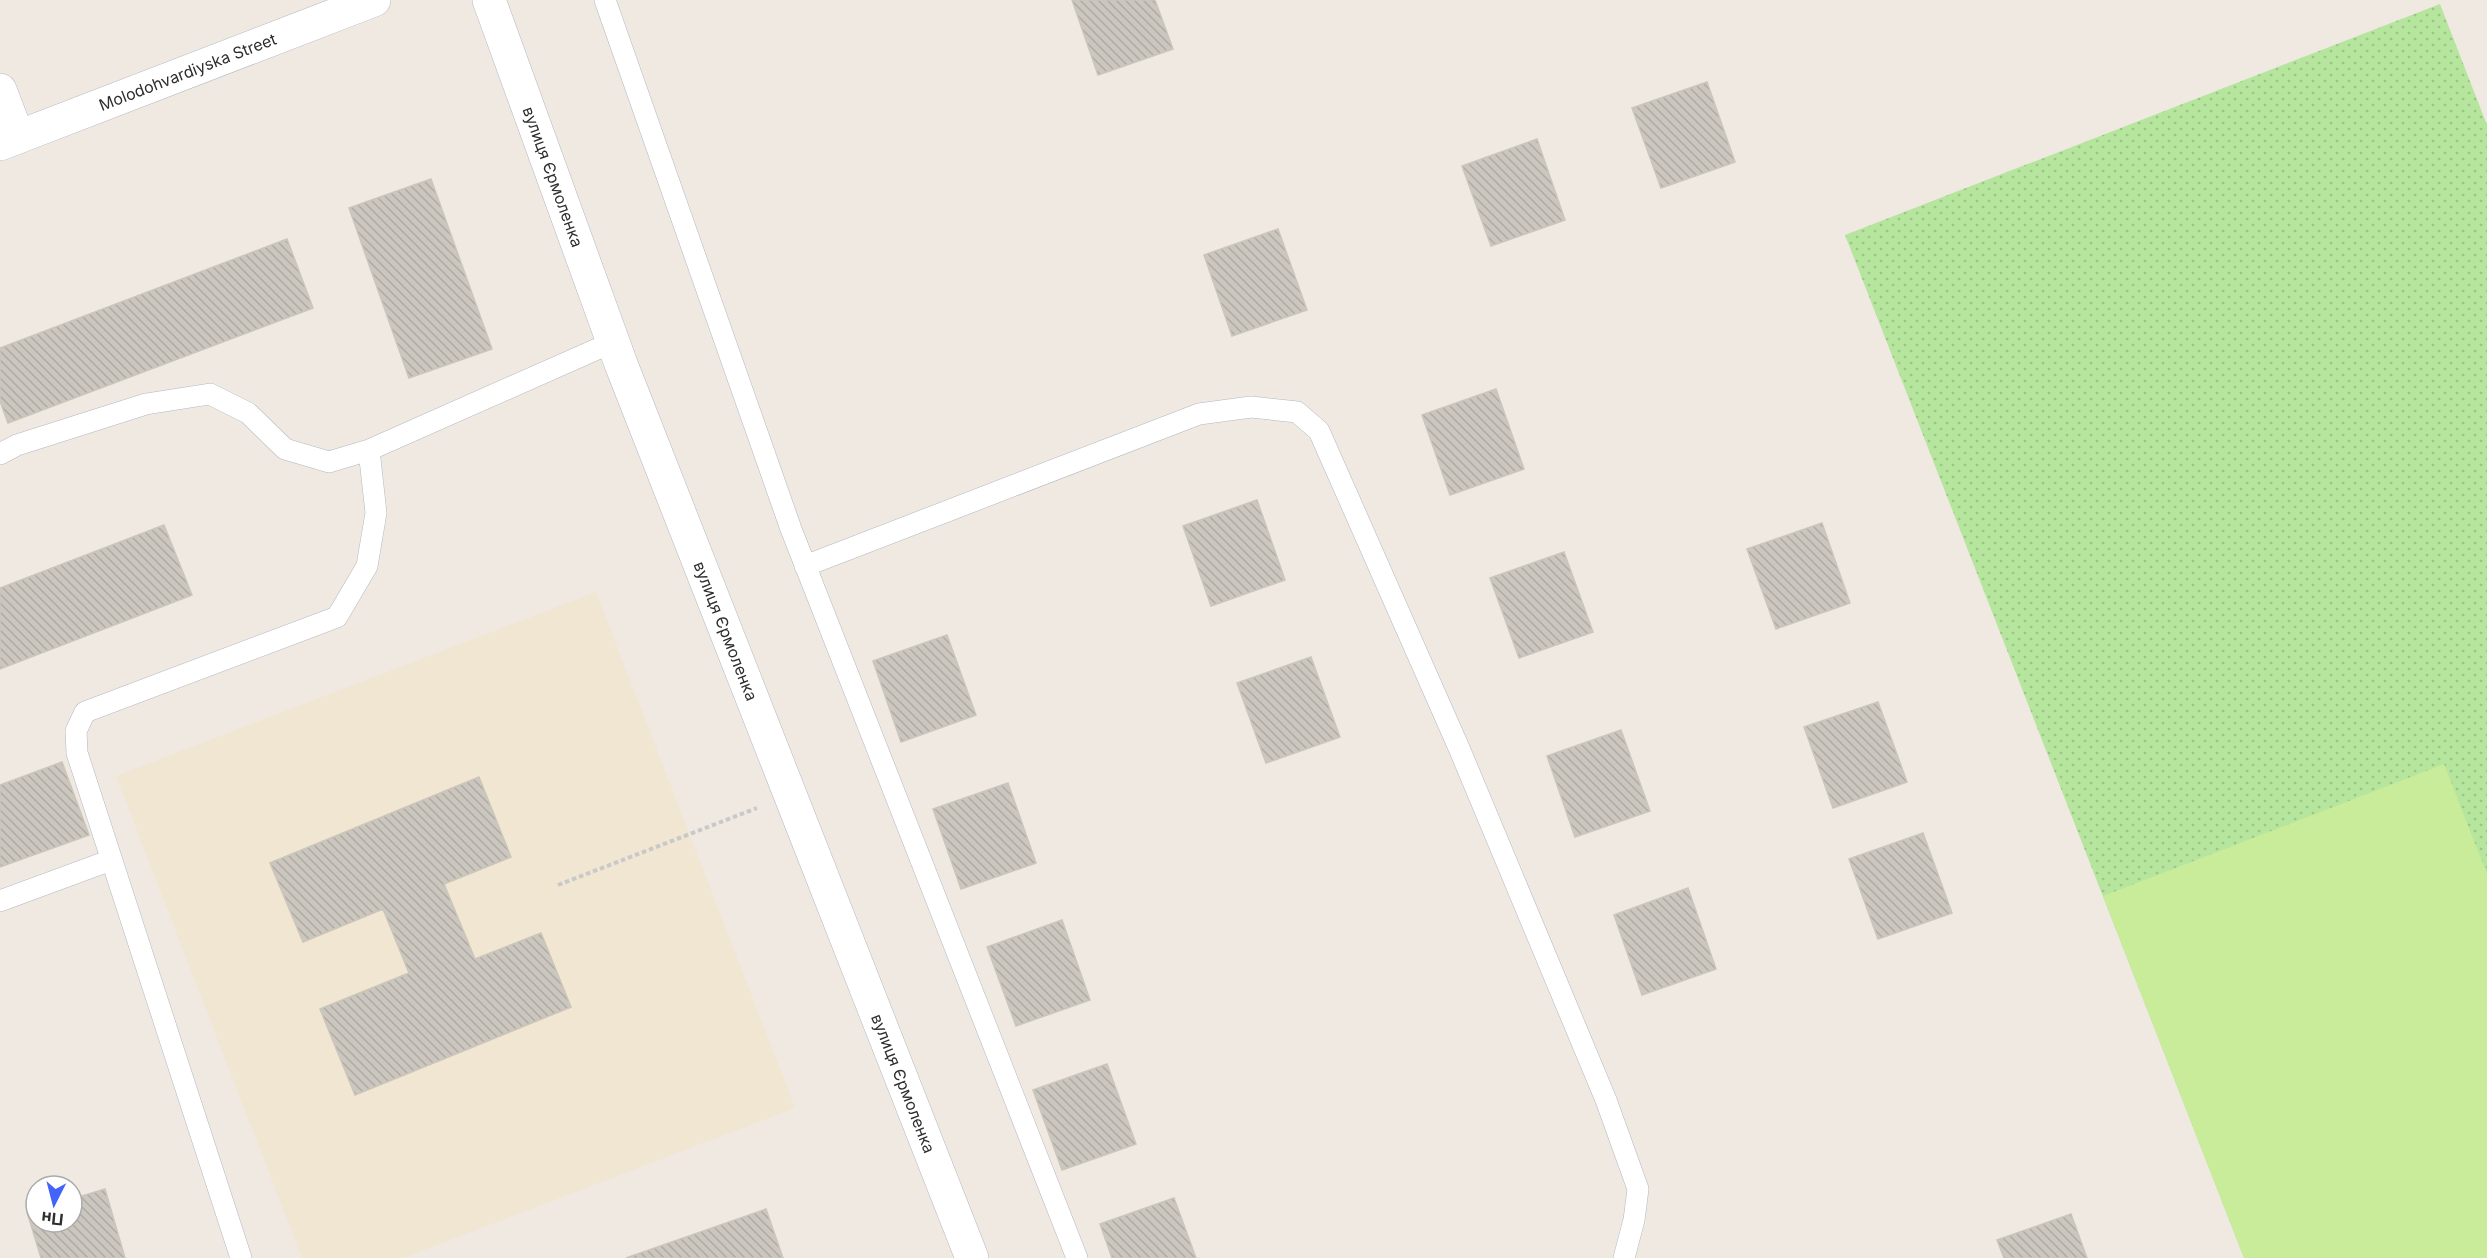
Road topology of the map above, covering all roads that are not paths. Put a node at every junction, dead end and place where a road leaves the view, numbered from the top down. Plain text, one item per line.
1 (374, 0) edge
2 (489, 0) edge
3 (606, 0) edge
4 (0, 90) edge
5 (9, 141) edge
6 (613, 342) junction
7 (369, 450) junction
8 (0, 454) edge
9 (805, 566) junction
10 (111, 860) junction
11 (0, 900) edge
12 (241, 1258) edge
13 (972, 1258) edge
14 (1077, 1258) edge
15 (1624, 1258) edge

1 - 5 street, Molodohvardiyska Street
2 - 6 street, вулиця Єрмоленка
3 - 9 lane
4 - 5 street
6 - 7 lane
6 - 13 street, вулиця Єрмоленка
7 - 8 lane
7 - 10 lane
9 - 14 lane
9 - 15 lane
10 - 11 lane
10 - 12 lane

